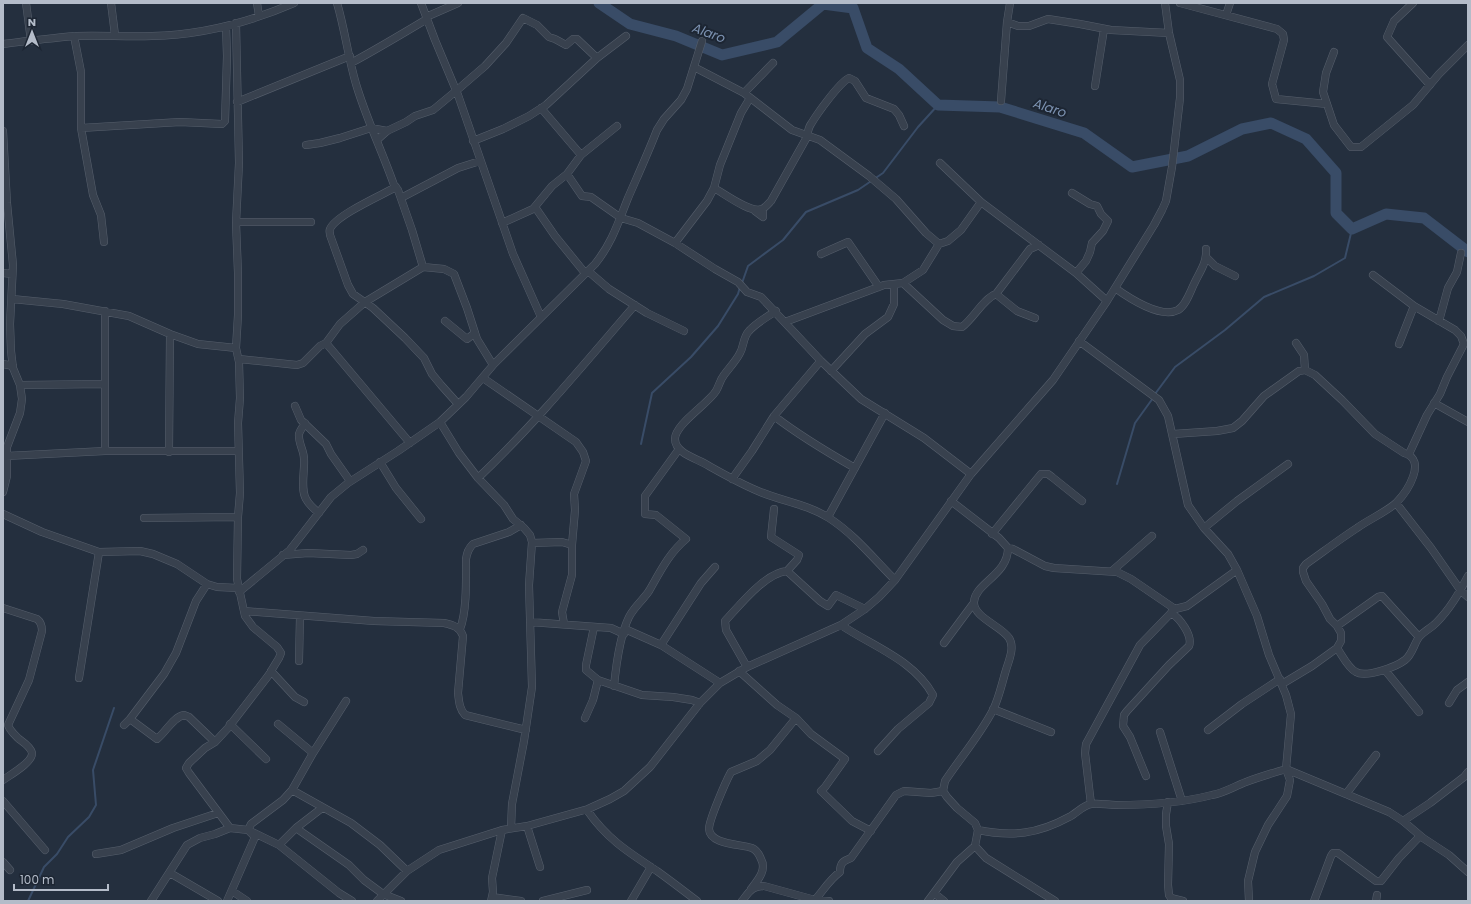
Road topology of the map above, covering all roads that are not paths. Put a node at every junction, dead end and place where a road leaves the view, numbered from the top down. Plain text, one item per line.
1 (26, 3) edge
2 (111, 3) edge
3 (257, 3) edge
4 (294, 3) edge
5 (337, 3) edge
6 (421, 3) edge
7 (458, 3) edge
8 (1010, 3) edge
9 (1165, 3) edge
10 (1180, 3) edge
11 (1230, 3) edge
12 (1413, 3) edge
13 (1192, 4) edge
14 (1226, 15) junction
15 (259, 16) junction
16 (426, 18) junction
17 (1007, 22) junction
18 (236, 23) junction
19 (226, 26) junction
20 (1104, 29) junction
21 (1169, 33) junction
22 (115, 35) junction
23 (74, 36) junction
24 (626, 36) dead end
25 (31, 41) junction
26 (702, 41) dead end
27 (3, 44) edge
28 (1468, 45) edge
29 (1334, 52) dead end
30 (597, 58) junction
31 (351, 60) junction
32 (773, 63) dead end
33 (694, 67) junction
34 (1430, 85) junction
35 (1095, 86) dead end
36 (456, 91) junction
37 (744, 93) junction
38 (750, 98) junction
39 (1001, 101) dead end
40 (237, 102) junction
41 (1327, 104) junction
42 (542, 108) junction
43 (616, 126) dead end
44 (904, 126) dead end
45 (81, 128) junction
46 (372, 128) junction
47 (3, 131) edge
48 (387, 132) junction
49 (807, 137) junction
50 (3, 140) edge
51 (377, 140) junction
52 (473, 141) junction
53 (306, 145) dead end
54 (581, 154) junction
55 (480, 161) junction
56 (940, 163) dead end
57 (567, 174) junction
58 (396, 187) junction
59 (714, 188) junction
60 (1072, 193) dead end
61 (401, 198) junction
62 (981, 202) junction
63 (535, 206) junction
64 (5, 212) edge
65 (621, 218) junction
66 (236, 222) junction
67 (312, 222) dead end
68 (502, 223) junction
69 (104, 242) dead end
70 (675, 243) junction
71 (939, 244) junction
72 (1039, 245) junction
73 (1206, 249) dead end
74 (1461, 253) dead end
75 (821, 254) dead end
76 (1207, 258) junction
77 (422, 267) junction
78 (3, 272) edge
79 (587, 272) junction
80 (1076, 273) junction
81 (12, 274) junction
82 (1372, 275) dead end
83 (1235, 276) dead end
84 (903, 283) junction
85 (894, 284) junction
86 (879, 287) junction
87 (1115, 288) junction
88 (996, 294) junction
89 (12, 300) junction
90 (1107, 301) junction
91 (365, 302) junction
92 (635, 305) junction
93 (1414, 306) junction
94 (105, 311) junction
95 (776, 311) junction
96 (542, 317) junction
97 (1035, 318) dead end
98 (445, 321) dead end
99 (1439, 321) junction
100 (785, 322) junction
101 (684, 331) dead end
102 (475, 333) junction
103 (170, 334) junction
104 (1080, 341) junction
105 (326, 343) junction
106 (1296, 343) dead end
107 (1399, 344) dead end
108 (236, 348) junction
109 (239, 359) junction
110 (821, 361) junction
111 (3, 364) edge
112 (493, 365) junction
113 (13, 366) junction
114 (1305, 370) junction
115 (831, 371) junction
116 (483, 378) junction
117 (105, 384) junction
118 (20, 385) junction
119 (1434, 403) junction
120 (458, 404) junction
121 (295, 406) dead end
122 (885, 413) junction
123 (538, 416) junction
124 (774, 416) junction
125 (440, 422) junction
126 (1468, 422) edge
127 (305, 423) junction
128 (1173, 434) junction
129 (410, 443) junction
130 (679, 449) junction
131 (105, 451) junction
132 (238, 451) junction
133 (169, 452) junction
134 (1408, 454) junction
135 (5, 458) edge
136 (380, 462) junction
137 (1288, 464) dead end
138 (855, 468) junction
139 (971, 474) junction
140 (478, 478) junction
141 (732, 479) junction
142 (350, 481) junction
143 (3, 492) edge
144 (951, 501) junction
145 (1082, 501) dead end
146 (1396, 503) junction
147 (774, 509) dead end
148 (319, 513) junction
149 (3, 514) edge
150 (238, 517) junction
151 (144, 518) dead end
152 (828, 518) junction
153 (421, 519) dead end
154 (521, 526) junction
155 (1204, 528) junction
156 (992, 534) junction
157 (1152, 536) dead end
158 (532, 543) junction
159 (572, 545) junction
160 (1008, 548) junction
161 (363, 550) dead end
162 (99, 552) junction
163 (283, 555) junction
164 (716, 567) dead end
165 (1237, 570) junction
166 (787, 571) junction
167 (1112, 571) junction
168 (1468, 576) edge
169 (895, 580) junction
170 (206, 584) junction
171 (239, 590) junction
172 (1460, 591) junction
173 (1468, 597) edge
174 (973, 604) junction
175 (3, 608) edge
176 (865, 609) junction
177 (244, 611) junction
178 (1172, 611) junction
179 (300, 616) junction
180 (530, 622) junction
181 (564, 624) junction
182 (841, 626) junction
183 (1337, 626) junction
184 (594, 627) junction
185 (460, 629) junction
186 (624, 631) junction
187 (1419, 637) junction
188 (944, 643) dead end
189 (661, 645) junction
190 (1337, 648) junction
191 (299, 661) dead end
192 (747, 667) junction
193 (1385, 670) junction
194 (271, 671) junction
195 (739, 671) junction
196 (79, 678) dead end
197 (598, 680) junction
198 (1281, 682) junction
199 (1468, 682) edge
200 (720, 683) junction
201 (614, 686) junction
202 (346, 701) dead end
203 (304, 702) dead end
204 (700, 703) junction
205 (1449, 703) dead end
206 (993, 709) junction
207 (1419, 712) dead end
208 (585, 718) dead end
209 (796, 718) junction
210 (130, 720) junction
211 (230, 724) junction
212 (278, 724) dead end
213 (124, 725) dead end
214 (526, 730) junction
215 (1208, 730) dead end
216 (1051, 732) dead end
217 (1160, 732) dead end
218 (214, 742) junction
219 (878, 752) dead end
220 (313, 753) junction
221 (1376, 755) dead end
222 (266, 759) dead end
223 (1286, 769) junction
224 (1468, 772) edge
225 (1146, 776) dead end
226 (3, 780) edge
227 (292, 790) junction
228 (943, 791) junction
229 (1346, 794) junction
230 (3, 800) edge
231 (1182, 801) junction
232 (1168, 802) junction
233 (1091, 804) junction
234 (322, 808) junction
235 (587, 810) junction
236 (218, 813) junction
237 (1403, 820) junction
238 (527, 826) junction
239 (230, 828) junction
240 (296, 828) junction
241 (511, 828) junction
242 (248, 830) junction
243 (502, 830) junction
244 (978, 830) junction
245 (871, 831) junction
246 (1420, 836) junction
247 (279, 845) junction
248 (974, 846) junction
249 (45, 850) dead end
250 (96, 854) dead end
251 (3, 862) edge
252 (540, 867) dead end
253 (651, 867) junction
254 (10, 870) dead end
255 (407, 872) junction
256 (1468, 872) edge
257 (170, 873) junction
258 (759, 878) junction
259 (764, 886) junction
260 (751, 888) junction
261 (587, 890) dead end
262 (232, 891) junction
263 (934, 893) junction
264 (383, 894) junction
265 (492, 899) edge
266 (151, 901) edge
267 (218, 901) edge
268 (227, 901) edge
269 (248, 901) edge
270 (352, 901) edge
271 (377, 901) edge
272 (400, 901) edge
273 (521, 901) edge
274 (543, 901) edge
275 (631, 901) edge
276 (696, 901) edge
277 (742, 901) edge
278 (815, 901) edge
279 (829, 901) edge
280 (928, 901) edge
281 (944, 901) edge
282 (1055, 901) edge
283 (1183, 901) edge
284 (1249, 901) edge
285 (1314, 901) edge

1 - 25 street
2 - 22 street
3 - 15 street
4 - 15 street
5 - 31 street
6 - 16 street
7 - 16 street
8 - 17 street
9 - 21 street
10 - 13 street
11 - 14 street
12 - 34 street
13 - 14 street
14 - 41 street
15 - 18 street
16 - 31 street
16 - 36 street
17 - 20 street
17 - 39 street
18 - 19 street
18 - 40 street
19 - 22 street
19 - 45 street
20 - 21 street
20 - 35 street
21 - 87 street
22 - 23 street
23 - 25 street
23 - 45 street
24 - 30 street
25 - 27 street
26 - 33 street
28 - 34 street
29 - 41 street
30 - 36 street
30 - 42 street
31 - 40 street
31 - 46 street
32 - 37 street
33 - 37 street
33 - 65 street
34 - 41 street
36 - 48 street
36 - 52 street
37 - 38 street
38 - 49 street
38 - 59 street
40 - 66 street
42 - 52 street
42 - 54 street
43 - 54 street
44 - 49 street
45 - 69 street
46 - 48 street
46 - 51 street
46 - 53 street
47 - 50 street
48 - 51 street
49 - 59 street
49 - 71 street
50 - 64 street
51 - 58 street
52 - 55 street
54 - 57 street
55 - 61 street
55 - 68 street
56 - 62 street
57 - 63 street
57 - 65 street
58 - 61 street
58 - 91 street
59 - 70 street
60 - 80 street
61 - 77 street
62 - 71 street
62 - 72 street
63 - 68 street
63 - 79 street
64 - 81 street
65 - 70 street
65 - 79 street
66 - 67 street
66 - 108 street
68 - 96 street
70 - 95 street
71 - 84 street
72 - 80 street
72 - 88 street
73 - 76 street
74 - 99 street
75 - 86 street
76 - 83 street
76 - 87 street
77 - 91 street
77 - 102 street
78 - 81 street
79 - 92 street
79 - 96 street
80 - 90 street
81 - 89 street
82 - 93 street
84 - 85 street
84 - 88 street
85 - 86 street
85 - 115 street
86 - 100 street
87 - 90 street
88 - 97 street
89 - 94 street
89 - 113 street
90 - 104 street
91 - 105 street
91 - 120 street
92 - 101 street
92 - 123 street
93 - 99 street
93 - 107 street
94 - 103 street
94 - 117 street
95 - 100 street
95 - 130 street
96 - 112 street
98 - 102 street
99 - 119 street
100 - 110 street
102 - 112 street
103 - 108 street
103 - 133 street
104 - 128 street
104 - 139 street
105 - 109 street
105 - 129 street
106 - 114 street
108 - 109 street
109 - 132 street
110 - 115 street
110 - 124 street
111 - 113 street
112 - 116 street
113 - 118 street
114 - 128 street
114 - 134 street
115 - 122 street
116 - 120 street
116 - 123 street
117 - 118 street
117 - 131 street
118 - 135 street
119 - 126 street
119 - 134 street
120 - 125 street
121 - 127 street
122 - 138 street
122 - 139 street
123 - 140 street
123 - 159 street
124 - 138 street
124 - 141 street
125 - 129 street
125 - 140 street
127 - 142 street
127 - 148 street
128 - 155 street
129 - 136 street
130 - 141 street
130 - 186 street
131 - 133 street
131 - 135 street
132 - 133 street
132 - 150 street
134 - 146 street
135 - 143 street
136 - 142 street
136 - 153 street
137 - 155 street
138 - 152 street
139 - 144 street
140 - 154 street
141 - 152 street
142 - 148 street
144 - 156 street
144 - 169 street
145 - 156 street
146 - 172 street
146 - 183 street
147 - 166 street
148 - 163 street
149 - 162 street
150 - 151 street
150 - 171 street
152 - 169 street
154 - 158 street
154 - 185 street
155 - 165 street
156 - 160 street
157 - 167 street
158 - 159 street
158 - 180 street
159 - 181 street
160 - 167 street
160 - 174 street
161 - 163 street
162 - 170 street
162 - 196 street
163 - 171 street
164 - 189 street
165 - 178 street
165 - 198 street
166 - 176 street
166 - 192 street
167 - 178 street
168 - 172 street
169 - 176 street
170 - 171 street
170 - 210 street
171 - 177 street
172 - 173 street
172 - 187 street
174 - 188 street
174 - 206 street
175 - 226 street
176 - 182 street
177 - 179 street
177 - 194 street
178 - 225 street
178 - 233 street
179 - 185 street
179 - 191 street
180 - 181 street
180 - 214 street
181 - 184 street
182 - 192 street
182 - 219 street
183 - 187 street
183 - 190 street
184 - 186 street
184 - 197 street
185 - 214 street
186 - 189 street
186 - 201 street
187 - 193 street
189 - 200 street
190 - 193 street
190 - 198 street
192 - 195 street
193 - 207 street
194 - 203 street
194 - 211 street
195 - 200 street
195 - 209 street
197 - 201 street
197 - 208 street
198 - 215 street
198 - 223 street
199 - 205 street
200 - 204 street
201 - 204 street
202 - 220 street
204 - 235 street
206 - 216 street
206 - 228 street
209 - 245 street
209 - 258 street
210 - 213 street
210 - 218 street
211 - 218 street
211 - 222 street
212 - 220 street
214 - 241 street
217 - 231 street
218 - 236 street
220 - 227 street
221 - 229 street
223 - 229 street
223 - 231 street
223 - 284 street
224 - 237 street
227 - 234 street
227 - 242 street
228 - 244 street
228 - 245 street
229 - 237 street
230 - 249 street
231 - 232 street
232 - 233 street
232 - 283 street
233 - 244 street
234 - 240 street
234 - 255 street
235 - 238 street
235 - 253 street
236 - 239 street
236 - 250 street
237 - 246 street
238 - 241 street
238 - 252 street
239 - 242 street
239 - 257 street
240 - 247 street
240 - 264 street
241 - 243 street
242 - 247 street
242 - 262 street
243 - 255 street
243 - 265 street
244 - 248 street
245 - 278 street
246 - 256 street
246 - 285 street
247 - 270 street
248 - 263 street
248 - 282 street
251 - 254 street
253 - 275 street
253 - 276 street
255 - 264 street
257 - 266 street
257 - 267 street
258 - 259 street
258 - 260 street
259 - 260 street
259 - 278 street
260 - 277 street
261 - 274 street
262 - 268 street
262 - 269 street
263 - 280 street
263 - 281 street
264 - 271 street
264 - 272 street
265 - 273 street
278 - 279 street

